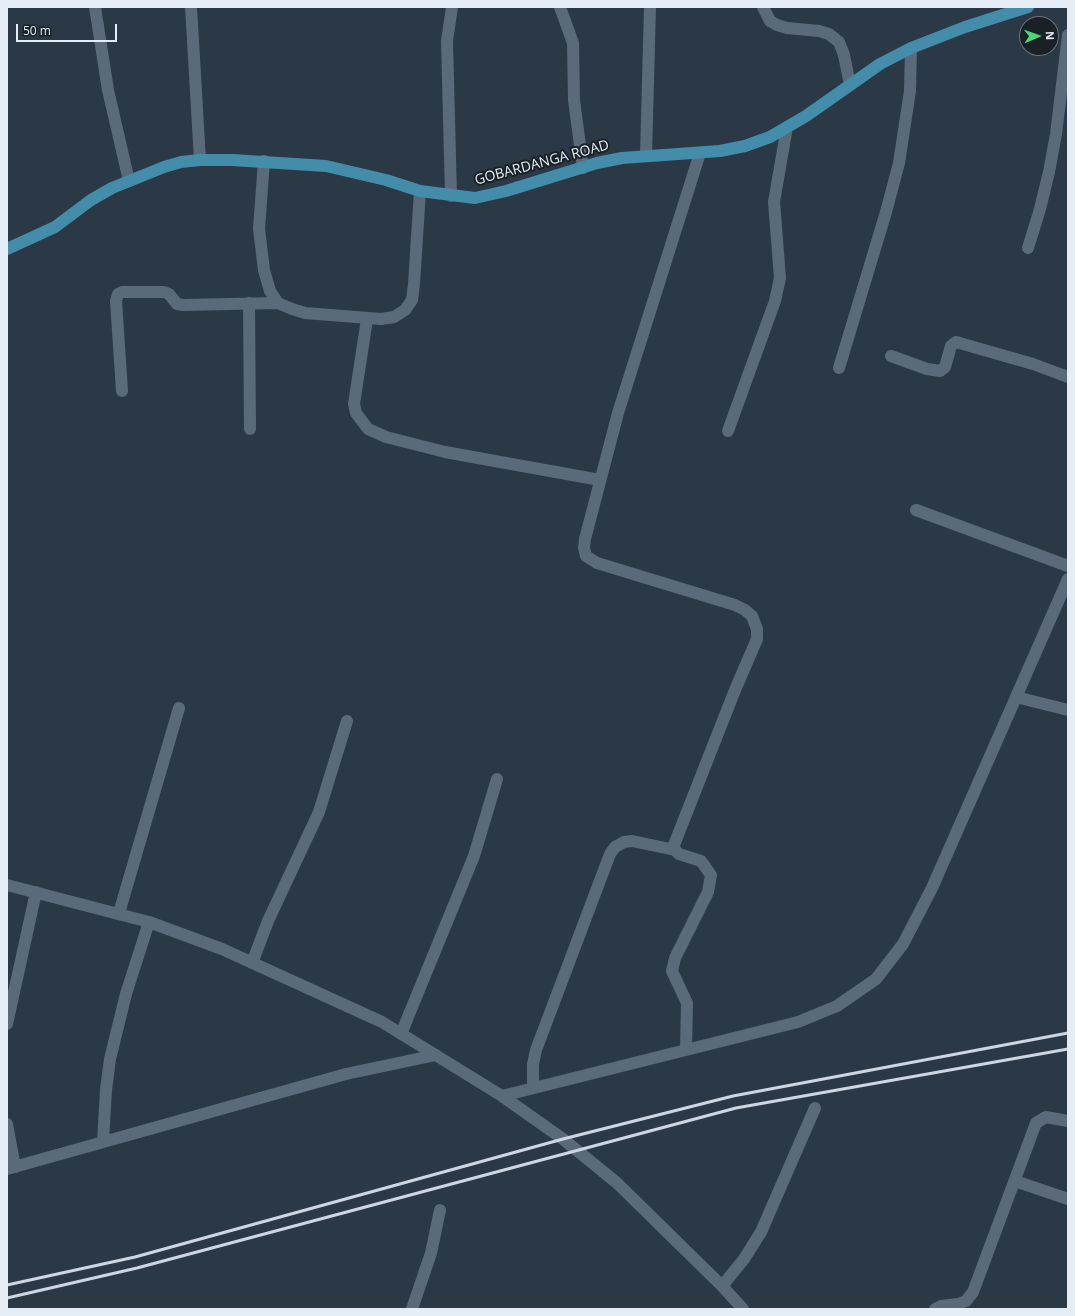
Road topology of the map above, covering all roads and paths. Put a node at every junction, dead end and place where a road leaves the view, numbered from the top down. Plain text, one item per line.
1 (95, 7) edge
2 (191, 7) edge
3 (452, 7) edge
4 (560, 7) edge
5 (650, 7) edge
6 (763, 7) edge
7 (1028, 7) edge
8 (1068, 35) edge
9 (911, 48) junction
10 (850, 85) junction
11 (787, 127) junction
12 (700, 153) junction
13 (646, 155) junction
14 (200, 160) junction
15 (264, 161) junction
16 (583, 168) junction
17 (129, 181) junction
18 (420, 192) junction
19 (451, 196) junction
20 (1028, 248) dead end
21 (7, 250) edge
22 (249, 303) junction
23 (278, 303) junction
24 (367, 319) junction
25 (891, 356) dead end
26 (839, 368) dead end
27 (1068, 377) edge
28 (122, 391) dead end
29 (250, 429) dead end
30 (728, 431) dead end
31 (600, 480) junction
32 (916, 510) dead end
33 (1068, 566) edge
34 (1068, 579) edge
35 (1016, 697) junction
36 (179, 708) dead end
37 (1068, 710) edge
38 (347, 721) dead end
39 (497, 779) dead end
40 (675, 850) junction
41 (7, 885) edge
42 (36, 892) junction
43 (119, 914) junction
44 (149, 922) junction
45 (252, 963) junction
46 (7, 1024) edge
47 (401, 1034) junction
48 (686, 1050) junction
49 (436, 1055) junction
50 (533, 1088) junction
51 (502, 1096) junction
52 (814, 1108) dead end
53 (1068, 1121) edge
54 (7, 1124) edge
55 (103, 1142) junction
56 (11, 1168) edge
57 (1015, 1180) junction
58 (1068, 1199) edge
59 (440, 1210) dead end
60 (722, 1286) junction
61 (412, 1309) edge
62 (743, 1309) edge
63 (935, 1309) edge

1 - 17 street
2 - 14 street
3 - 19 street
4 - 16 street
5 - 13 street
6 - 10 street
7 - 9 main road, GOBARDANGA ROAD
8 - 20 street
9 - 10 main road, GOBARDANGA ROAD
9 - 26 street
10 - 11 main road, GOBARDANGA ROAD
11 - 12 main road, GOBARDANGA ROAD
11 - 30 street
12 - 13 main road, GOBARDANGA ROAD
12 - 31 street
13 - 16 main road, GOBARDANGA ROAD
14 - 15 main road, GOBARDANGA ROAD
14 - 17 main road, GOBARDANGA ROAD
15 - 18 main road, GOBARDANGA ROAD
15 - 23 street
16 - 19 main road, GOBARDANGA ROAD
17 - 21 main road, GOBARDANGA ROAD
18 - 19 main road, GOBARDANGA ROAD
18 - 24 street
22 - 23 street
22 - 28 street
22 - 29 street
23 - 24 street
24 - 31 street
25 - 27 street
31 - 40 street
32 - 33 street
34 - 35 street
35 - 37 street
35 - 48 street
36 - 43 street
38 - 45 street
39 - 47 street
40 - 48 street
40 - 50 street
41 - 42 street
42 - 43 street
42 - 46 street
43 - 44 street
44 - 45 street
44 - 55 street
45 - 47 street
47 - 49 street
48 - 50 street
49 - 51 street
49 - 55 street
50 - 51 street
51 - 60 street
52 - 60 street
53 - 57 street
54 - 56 street
55 - 56 street
57 - 58 street
57 - 63 street
59 - 61 street
60 - 62 street

